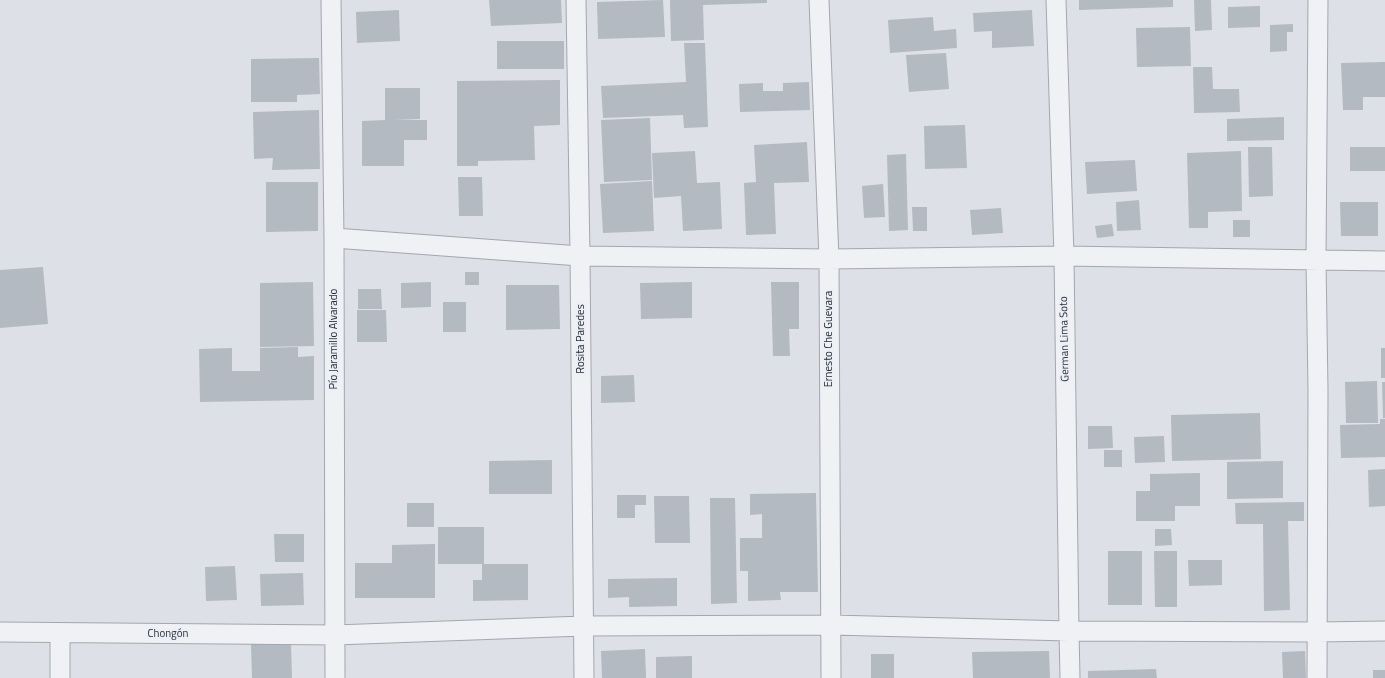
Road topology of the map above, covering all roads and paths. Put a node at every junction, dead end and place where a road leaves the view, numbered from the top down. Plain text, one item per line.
1 (331, 0) edge
2 (576, 0) edge
3 (819, 0) edge
4 (1056, 0) edge
5 (1318, 0) edge
6 (334, 238) junction
7 (580, 256) junction
8 (1064, 256) junction
9 (829, 260) junction
10 (1316, 261) junction
11 (1385, 261) edge
12 (831, 625) junction
13 (583, 626) junction
14 (1069, 631) junction
15 (1385, 631) edge
16 (0, 632) edge
17 (1317, 632) junction
18 (60, 633) junction
19 (335, 635) junction
20 (60, 678) edge
21 (335, 678) edge
22 (584, 678) edge
23 (831, 678) edge
24 (1070, 678) edge
25 (1317, 678) edge

1 - 6 street, Pío Jaramillo Alvarado
2 - 7 street, Rosita Paredes
3 - 9 street, Ernesto Che Guevara
4 - 8 street, German Lima Soto
5 - 10 street
6 - 7 street
6 - 19 street, Pío Jaramillo Alvarado
7 - 9 street
7 - 13 street, Rosita Paredes
8 - 9 street
8 - 10 street
8 - 14 street, German Lima Soto
9 - 12 street, Ernesto Che Guevara
10 - 11 street
10 - 17 street
12 - 13 street, Chongón
12 - 14 street, Chongón
12 - 23 street, Ernesto Che Guevara
13 - 19 street, Chongón
13 - 22 street, Rosita Paredes
14 - 17 street, Chongón
14 - 24 street, German Lima Soto
15 - 17 street, Chongón
16 - 18 street, Chongón
17 - 25 street
18 - 19 street, Chongón
18 - 20 street
19 - 21 street, Pío Jaramillo Alvarado

